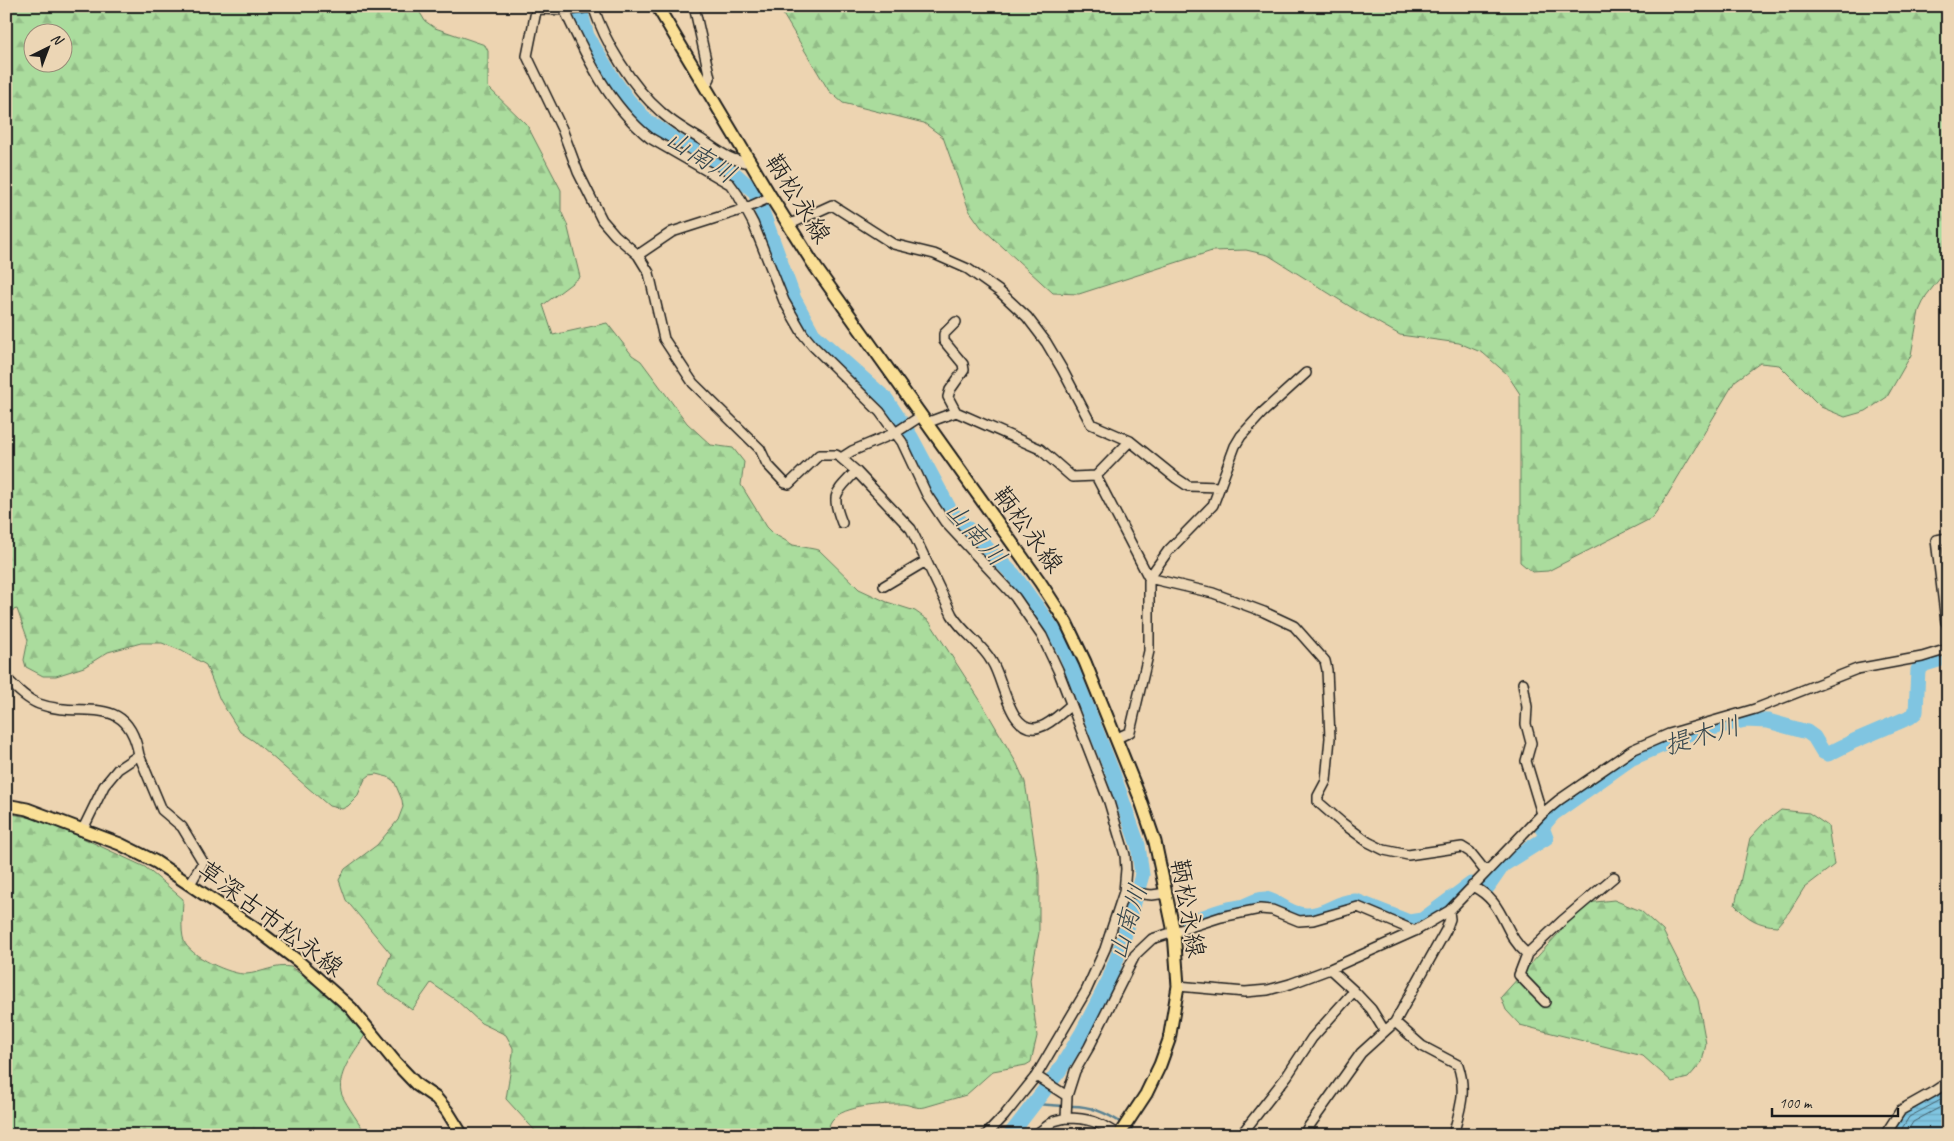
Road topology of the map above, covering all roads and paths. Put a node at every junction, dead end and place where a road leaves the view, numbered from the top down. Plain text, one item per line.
1 (657, 6) edge
2 (694, 6) edge
3 (592, 7) edge
4 (537, 8) edge
5 (567, 9) junction
6 (705, 87) junction
7 (750, 162) junction
8 (768, 198) junction
9 (746, 208) junction
10 (788, 225) junction
11 (638, 255) junction
12 (956, 322) dead end
13 (1306, 373) dead end
14 (956, 412) junction
15 (919, 421) junction
16 (897, 431) junction
17 (1130, 441) junction
18 (841, 458) junction
19 (856, 471) junction
20 (1096, 476) junction
21 (1220, 487) junction
22 (842, 523) dead end
23 (1948, 538) edge
24 (926, 562) junction
25 (1149, 578) junction
26 (884, 586) dead end
27 (1948, 625) edge
28 (1948, 649) edge
29 (6, 678) edge
30 (1523, 682) dead end
31 (1071, 705) junction
32 (1117, 738) junction
33 (140, 755) junction
34 (6, 805) edge
35 (1542, 814) junction
36 (83, 829) junction
37 (1486, 872) junction
38 (1614, 877) dead end
39 (190, 884) junction
40 (1472, 886) junction
41 (1126, 892) junction
42 (1166, 893) junction
43 (1449, 911) junction
44 (1415, 931) junction
45 (1174, 932) junction
46 (1527, 954) junction
47 (1330, 969) junction
48 (1178, 986) junction
49 (1354, 991) junction
50 (1545, 1002) dead end
51 (1395, 1022) junction
52 (1384, 1030) junction
53 (1038, 1077) junction
54 (1948, 1082) edge
55 (1065, 1103) junction
56 (1244, 1131) dead end
57 (1120, 1134) edge
58 (462, 1135) edge
59 (986, 1135) edge
60 (1035, 1135) edge
61 (1306, 1135) edge
62 (1453, 1135) edge
63 (1885, 1135) edge

1 - 6 main road, 鞆松永線
2 - 6 street
3 - 5 street
3 - 7 street
4 - 5 street
4 - 11 street
5 - 9 street
6 - 7 main road, 鞆松永線
7 - 8 main road, 鞆松永線
8 - 9 street
8 - 10 main road, 鞆松永線
9 - 11 street
9 - 16 street
10 - 15 main road, 鞆松永線
10 - 17 street
11 - 18 street
12 - 14 street
13 - 21 street
14 - 15 street
14 - 20 street
15 - 16 street
15 - 32 main road, 鞆松永線
16 - 18 street
16 - 31 street
17 - 20 street
17 - 21 street
18 - 19 street
19 - 22 street
19 - 24 street
20 - 25 street
21 - 25 street
23 - 27 street
24 - 26 street
24 - 31 street
25 - 32 street
25 - 37 street
28 - 35 street
29 - 33 street
30 - 35 street
31 - 41 street
32 - 42 main road, 鞆松永線
33 - 36 street
33 - 39 street
34 - 36 main road, 草深古市松永線
35 - 37 street
36 - 39 main road, 草深古市松永線
37 - 40 street
38 - 46 street
39 - 58 main road, 草深古市松永線
40 - 43 street
40 - 46 street
41 - 42 street
41 - 53 street
42 - 45 main road, 鞆松永線
43 - 44 street
43 - 51 street
44 - 45 street
44 - 47 street
45 - 48 main road, 鞆松永線
45 - 55 street
46 - 50 street
47 - 48 street
47 - 49 street
48 - 57 main road, 鞆松永線
49 - 52 street
49 - 56 street
51 - 52 street
51 - 62 street
52 - 61 street
53 - 55 street
53 - 59 street
54 - 63 street
55 - 57 street
55 - 60 street

